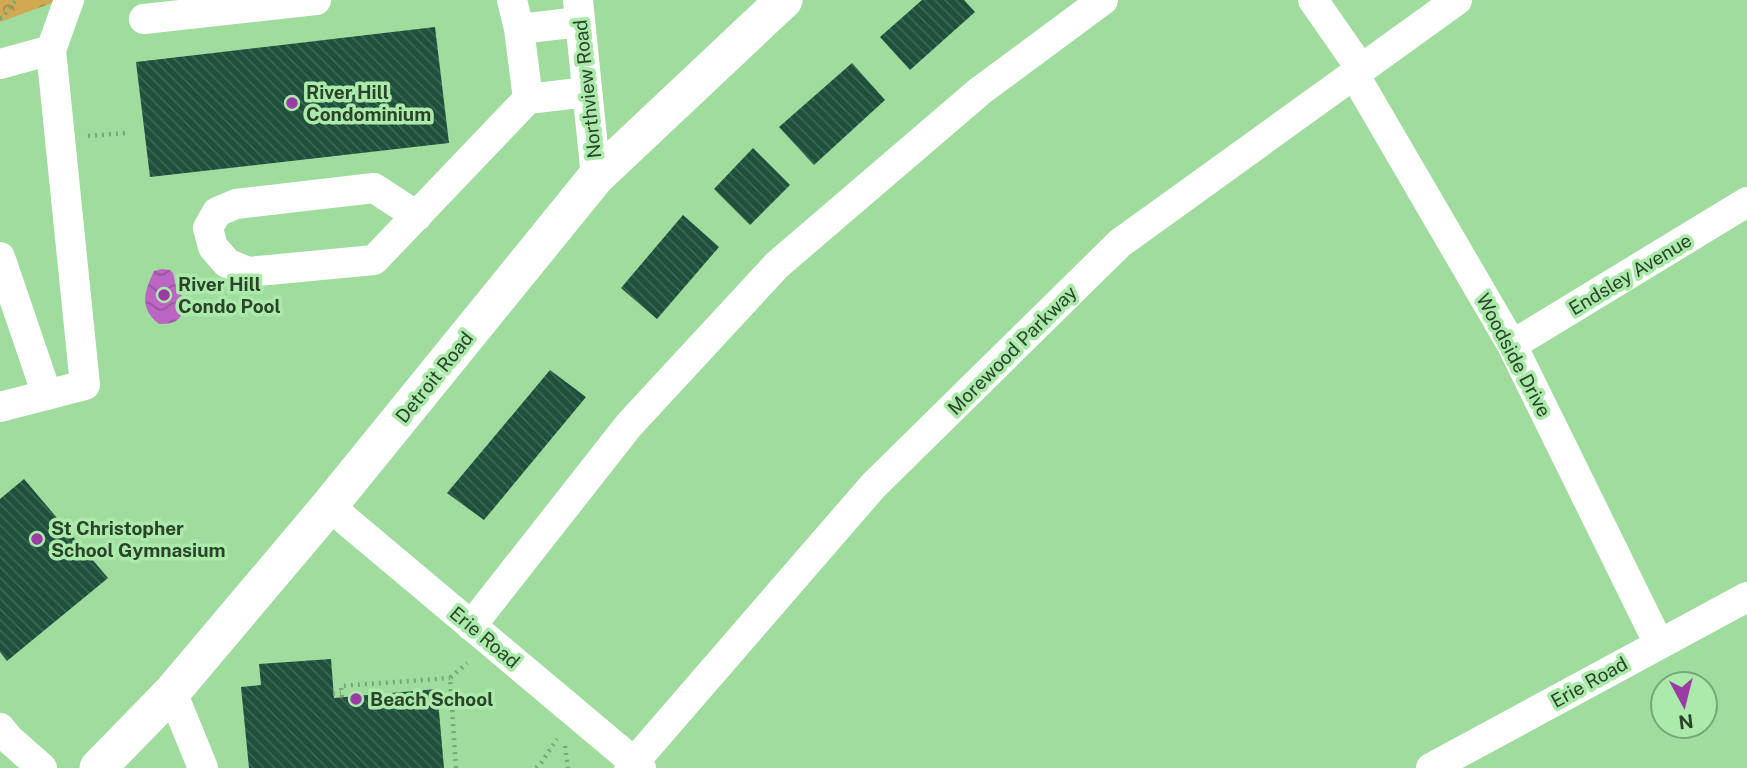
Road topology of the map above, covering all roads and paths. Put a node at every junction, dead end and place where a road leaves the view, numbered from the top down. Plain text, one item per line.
1 (16, 0) edge
2 (69, 0) edge
3 (316, 0) edge
4 (512, 0) edge
5 (784, 0) edge
6 (1103, 0) edge
7 (1313, 0) edge
8 (1457, 0) edge
9 (579, 11) edge
10 (0, 18) edge
11 (144, 19) dead end
12 (519, 29) junction
13 (51, 50) junction
14 (0, 64) edge
15 (1358, 71) junction
16 (587, 92) junction
17 (528, 99) junction
18 (126, 133) dead end
19 (60, 139) junction
20 (596, 177) junction
21 (1747, 202) edge
22 (417, 216) junction
23 (0, 257) edge
24 (1512, 345) junction
25 (47, 395) junction
26 (0, 407) edge
27 (329, 506) junction
28 (1747, 597) edge
29 (471, 626) junction
30 (1659, 644) junction
31 (467, 663) dead end
32 (450, 678) junction
33 (172, 692) junction
34 (334, 694) dead end
35 (0, 728) edge
36 (557, 739) dead end
37 (565, 746) dead end
38 (31, 765) edge
39 (634, 766) edge
40 (97, 768) edge
41 (203, 768) edge
42 (456, 768) edge
43 (536, 768) edge
44 (568, 768) edge
45 (1431, 768) edge

1 - 10 path
2 - 13 street
3 - 11 street
4 - 12 street
5 - 20 main road, Detroit Road
6 - 29 street
7 - 15 street, Woodside Drive
8 - 15 street, Morewood Parkway
9 - 12 street
9 - 16 street, Northview Road
12 - 17 street
13 - 14 street
13 - 19 street
15 - 24 street, Woodside Drive
15 - 39 street, Morewood Parkway
16 - 17 street
16 - 20 street, Northview Road
17 - 22 street
18 - 19 path
19 - 25 street
20 - 27 main road, Detroit Road
21 - 24 street, Endsley Avenue
22 - 22 street
23 - 25 street
24 - 30 street, Woodside Drive
25 - 26 street
27 - 29 street, Erie Road
27 - 33 main road, Detroit Road
28 - 30 street, Erie Road
29 - 39 street, Erie Road
30 - 45 street, Erie Road
31 - 32 path
32 - 34 path
32 - 42 path
33 - 40 main road, Detroit Road
33 - 41 street
35 - 38 street
36 - 43 path
37 - 44 path

